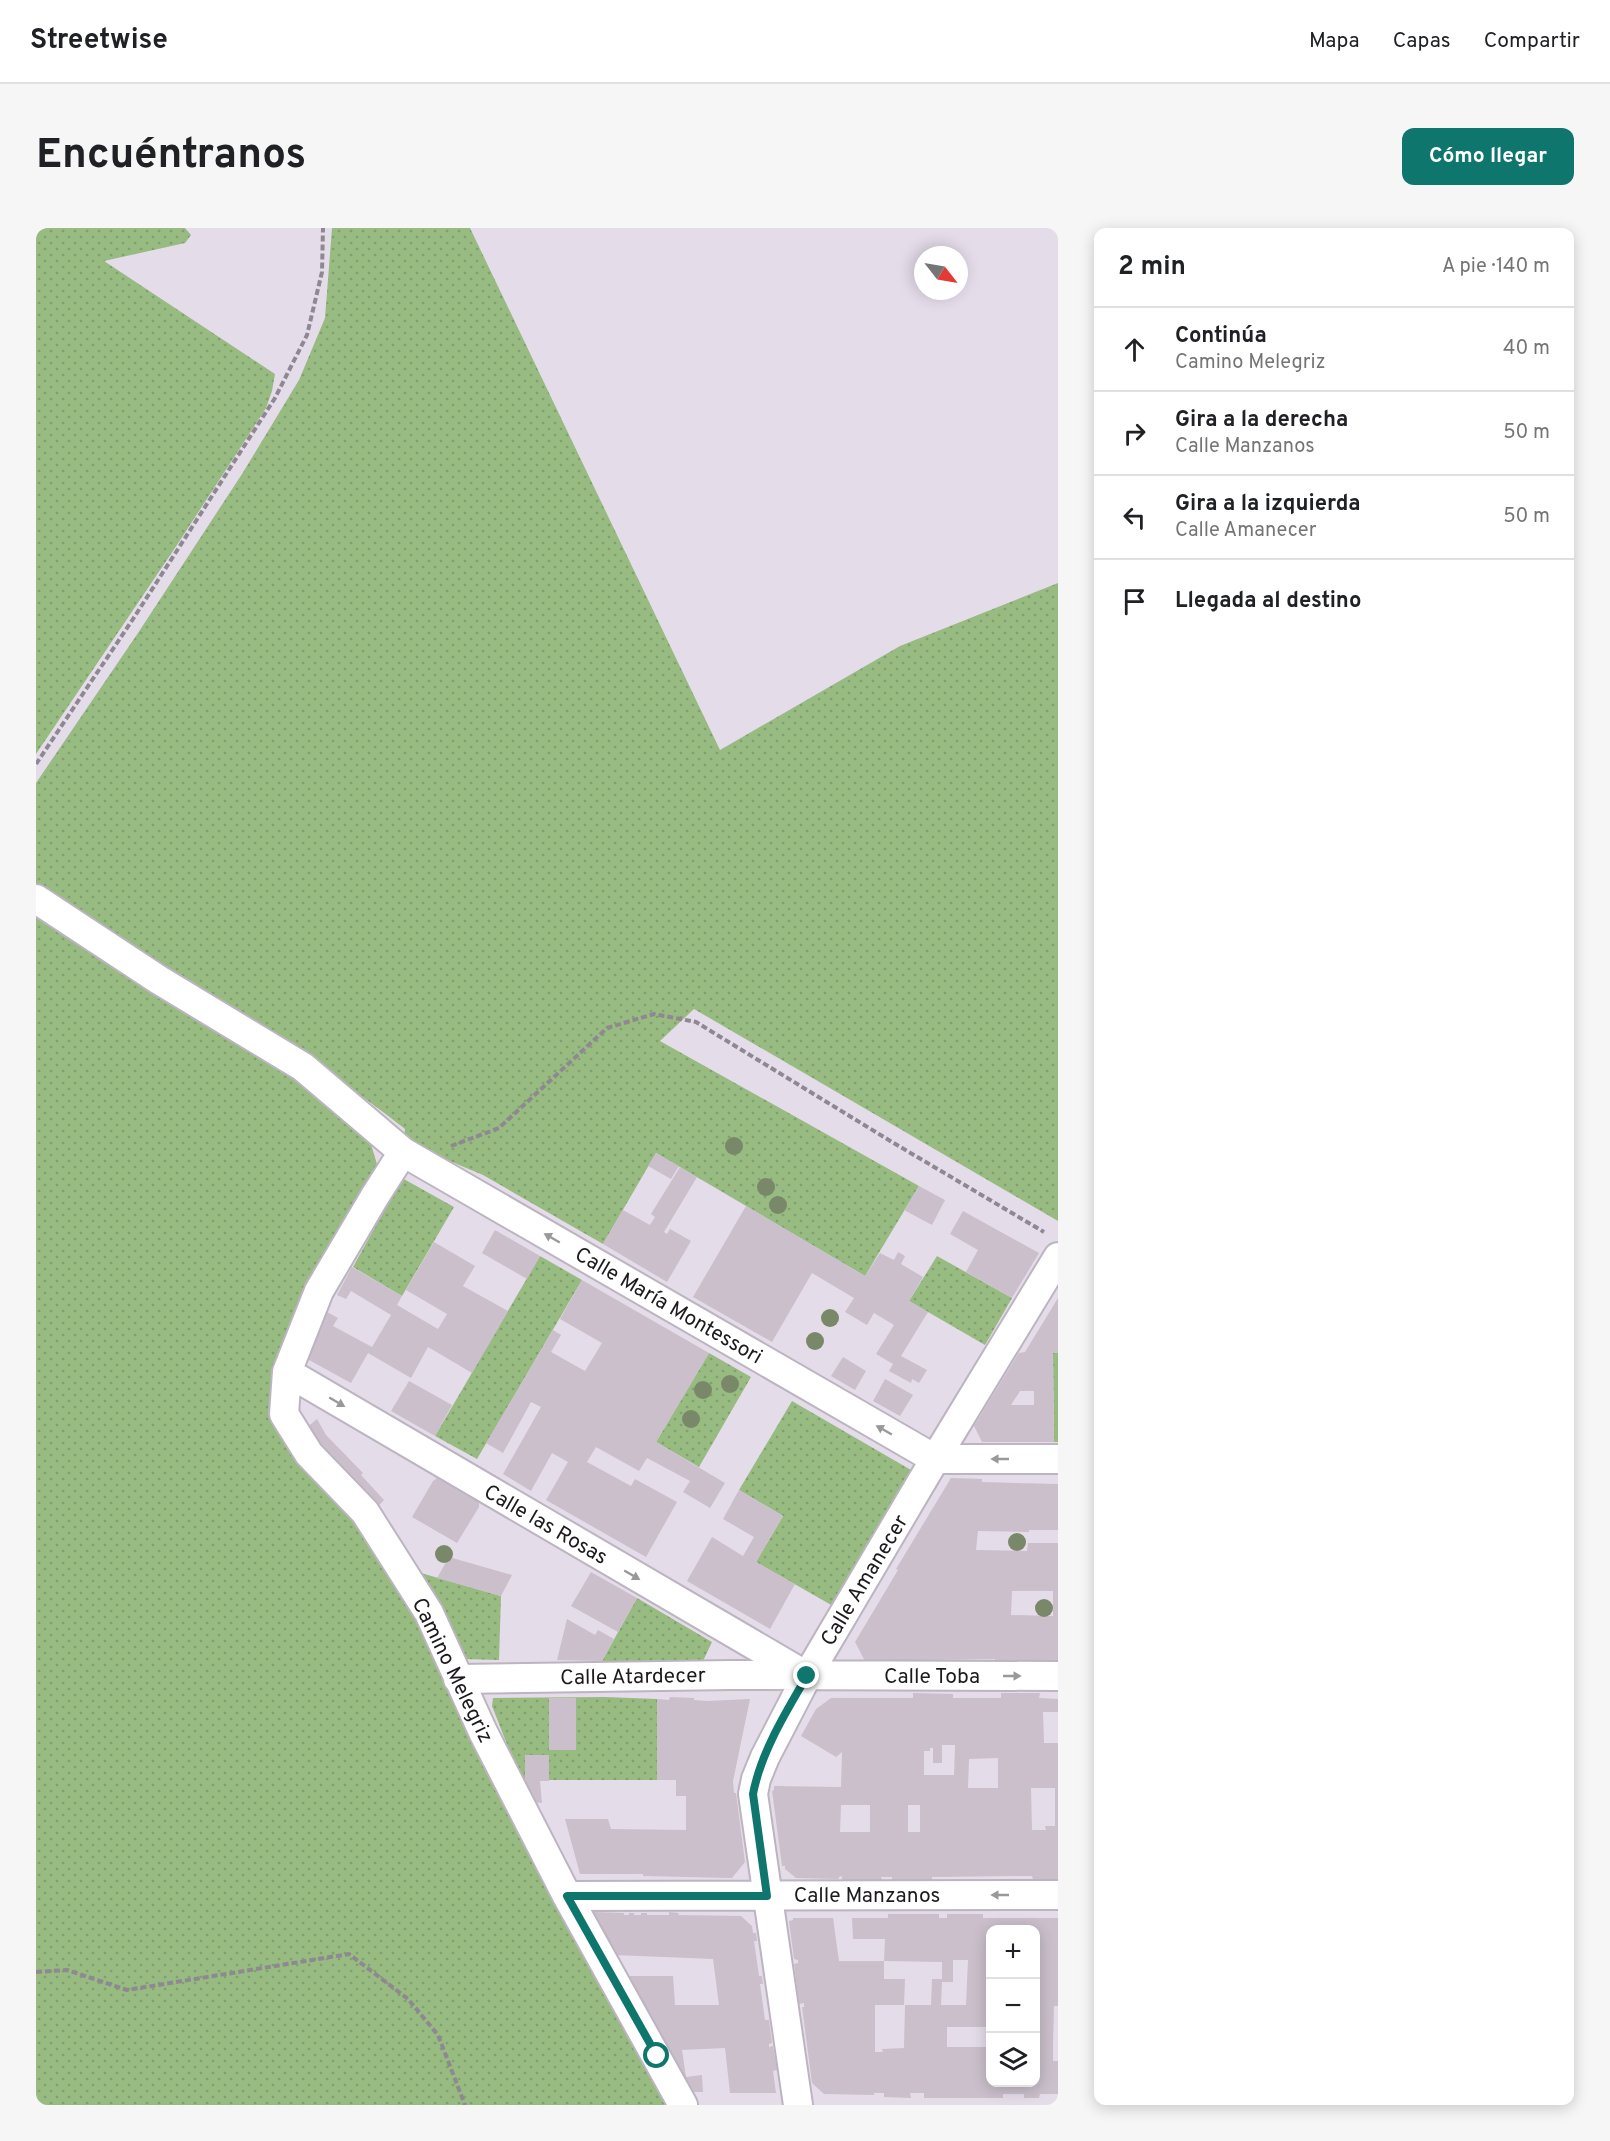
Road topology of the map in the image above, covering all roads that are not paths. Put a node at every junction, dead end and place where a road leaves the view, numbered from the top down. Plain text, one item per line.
1 (36, 899) edge
2 (403, 1152) junction
3 (1053, 1246) edge
4 (286, 1372) junction
5 (935, 1459) junction
6 (1058, 1459) edge
7 (807, 1676) junction
8 (1058, 1676) edge
9 (459, 1678) junction
10 (1058, 1895) edge
11 (567, 1896) junction
12 (767, 1896) junction
13 (683, 2105) edge
14 (798, 2105) edge

1 - 2 street, Calle María Montessori
2 - 4 street, Camino Melegriz
5 -> 2 street, Calle María Montessori
3 - 5 street, Calle Amanecer
4 -> 7 street, Calle las Rosas
4 - 9 street, Camino Melegriz
6 -> 5 street
5 - 7 street, Calle Amanecer
7 -> 8 street, Calle Toba
7 - 9 street, Calle Atardecer
7 - 12 street, Calle Amanecer
9 - 11 street, Camino Melegriz
10 -> 12 street, Calle Manzanos
11 - 12 street, Calle Manzanos
11 - 13 street, Camino Melegriz
12 - 14 street, Calle Amanecer

